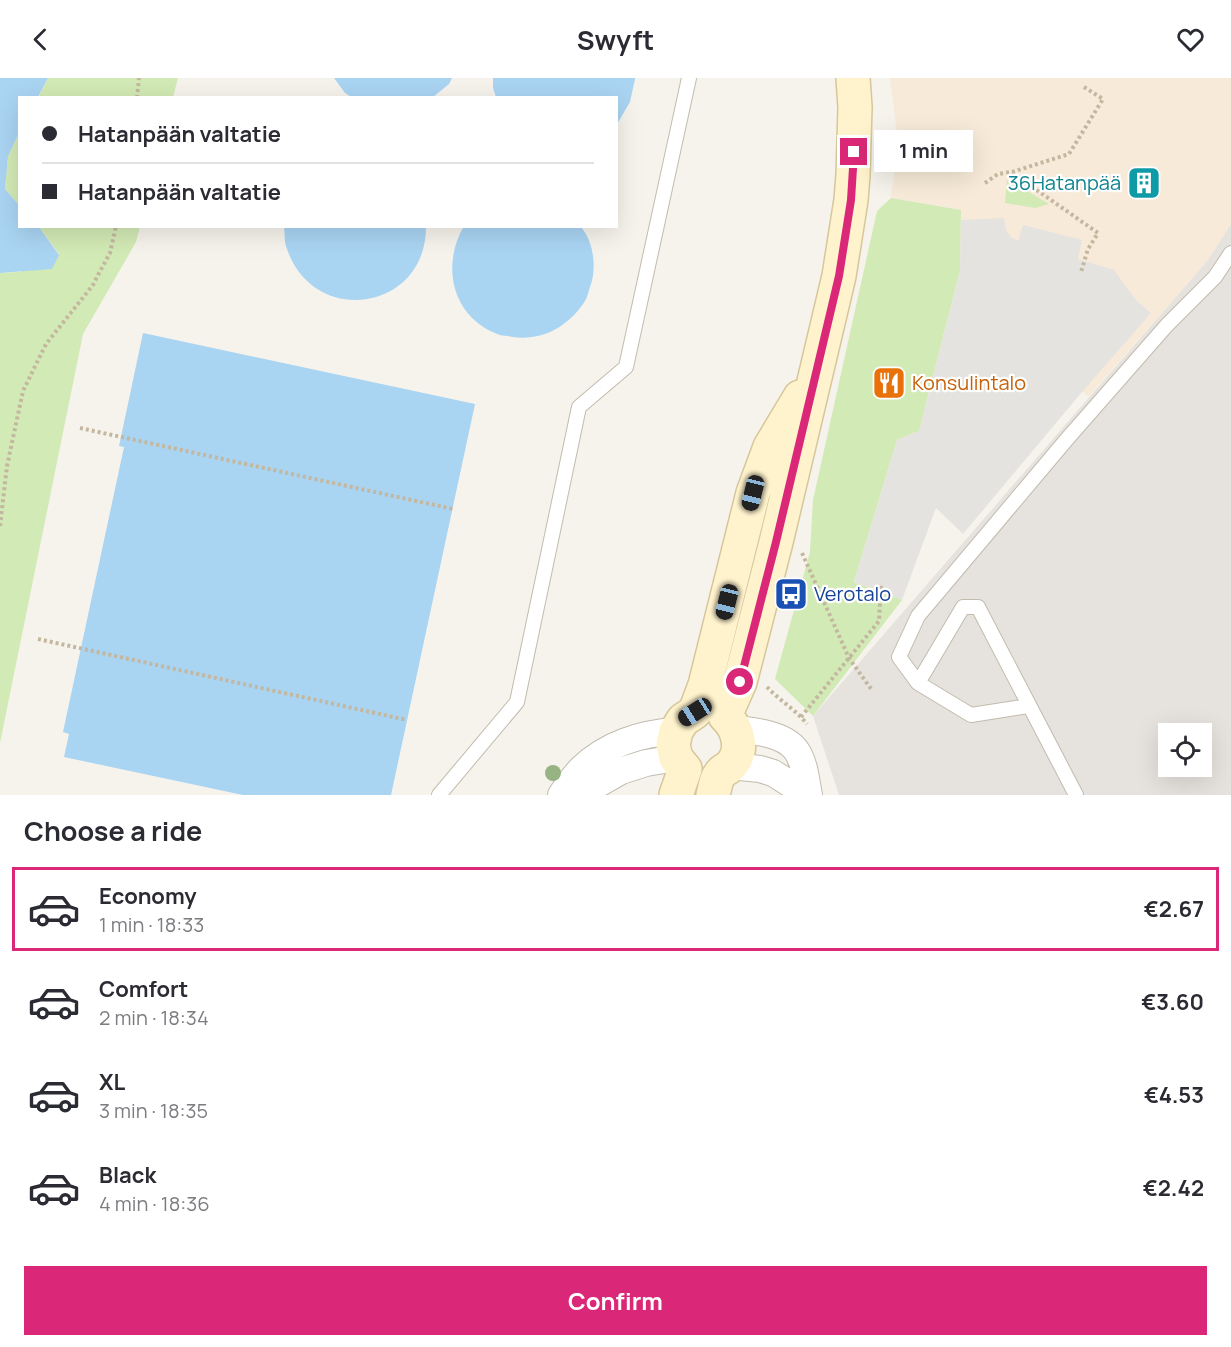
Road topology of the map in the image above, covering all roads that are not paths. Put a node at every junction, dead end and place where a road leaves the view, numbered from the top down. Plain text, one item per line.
1 (689, 78) edge
2 (853, 78) edge
3 (1231, 254) edge
4 (918, 683) junction
5 (1029, 705) junction
6 (696, 744) edge
7 (721, 778) edge
8 (439, 795) edge
9 (561, 795) edge
10 (579, 795) edge
11 (809, 795) edge
12 (1076, 795) edge

1 - 8 lane
2 - 6 main road
3 - 4 lane
4 - 5 lane
4 - 5 lane
5 - 12 lane
6 - 7 street
6 - 7 main road
6 - 9 street
6 - 10 street
6 - 11 street
7 - 11 street

